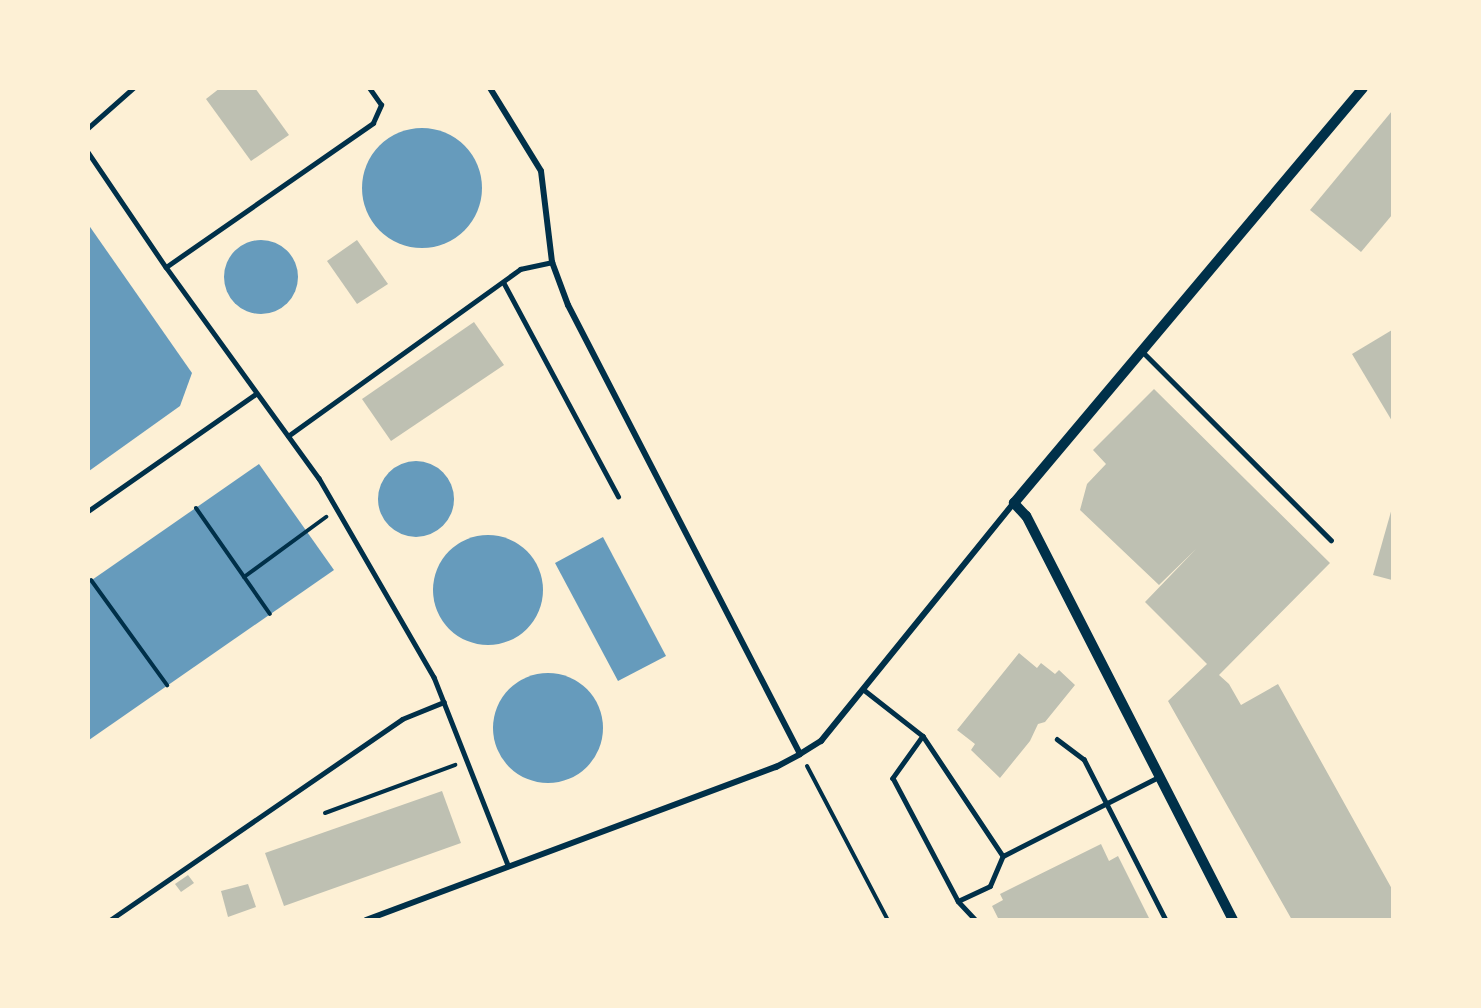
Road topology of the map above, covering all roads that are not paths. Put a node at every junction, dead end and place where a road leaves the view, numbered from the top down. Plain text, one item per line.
1 (133, 88) edge
2 (369, 88) edge
3 (490, 88) edge
4 (1359, 90) edge
5 (88, 128) edge
6 (88, 152) edge
7 (552, 262) junction
8 (166, 267) junction
9 (504, 283) junction
10 (1143, 352) junction
11 (256, 394) junction
12 (288, 436) junction
13 (618, 496) dead end
14 (1014, 503) junction
15 (88, 511) edge
16 (1331, 540) dead end
17 (863, 689) junction
18 (444, 702) junction
19 (923, 736) junction
20 (1057, 739) dead end
21 (800, 754) junction
22 (1161, 776) junction
23 (1108, 804) junction
24 (1003, 856) junction
25 (508, 866) junction
26 (958, 901) junction
27 (110, 920) edge
28 (366, 920) edge
29 (975, 920) edge
30 (1166, 920) edge
31 (1233, 920) edge

1 - 5 lane
2 - 8 lane
3 - 7 street
4 - 10 street
6 - 8 lane
7 - 9 lane
7 - 21 street
8 - 11 lane
9 - 12 lane
9 - 13 lane
10 - 14 street
10 - 16 lane
11 - 12 lane
11 - 15 lane
12 - 18 lane
14 - 17 street
14 - 22 street
17 - 19 lane
17 - 21 street
18 - 25 lane
18 - 27 lane
19 - 24 lane
19 - 26 lane
20 - 23 lane
21 - 25 street
22 - 23 lane
22 - 31 street
23 - 24 lane
23 - 30 lane
24 - 26 lane
25 - 28 street
26 - 29 lane

